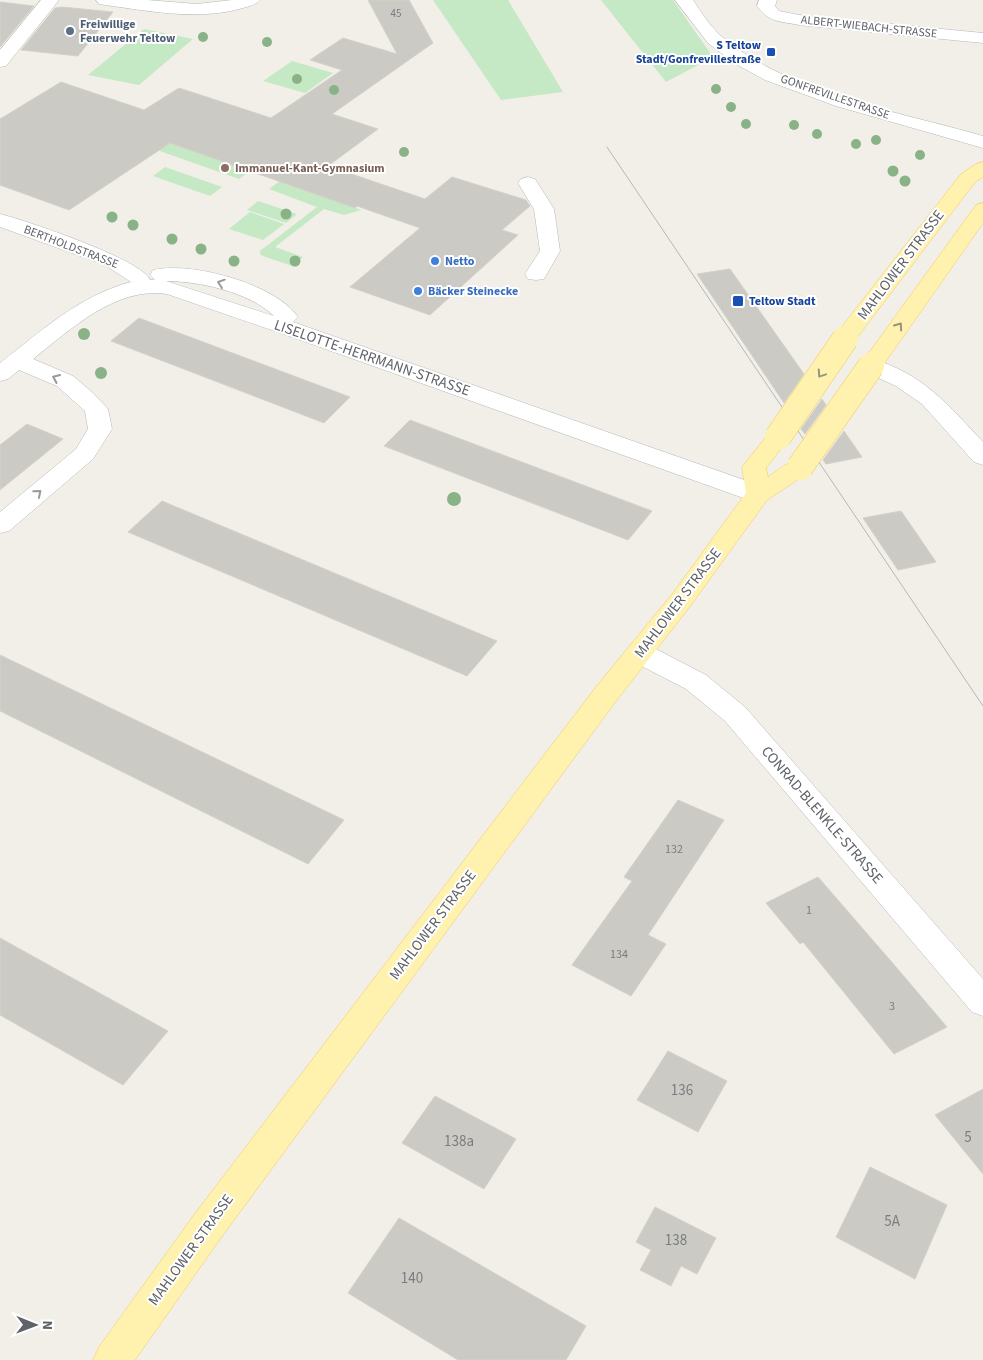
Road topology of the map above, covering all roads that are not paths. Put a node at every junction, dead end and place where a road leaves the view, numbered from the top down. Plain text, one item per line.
1 (50, 0) edge
2 (105, 0) edge
3 (251, 0) edge
4 (684, 0) edge
5 (768, 0) edge
6 (983, 38) edge
7 (0, 62) edge
8 (983, 142) edge
9 (983, 168) edge
10 (528, 183) dead end
11 (983, 209) edge
12 (0, 220) edge
13 (536, 274) dead end
14 (140, 279) junction
15 (106, 297) junction
16 (297, 331) junction
17 (871, 366) junction
18 (9, 367) edge
19 (983, 457) edge
20 (758, 494) junction
21 (0, 524) edge
22 (640, 652) junction
23 (983, 1002) edge
24 (112, 1360) edge

1 - 7 street
2 - 3 street
4 - 8 street, GONFREVILLESTRASSE
5 - 6 street, ALBERT-WIEBACH-STRASSE
9 -> 20 main road, MAHLOWER STRASSE, bridge
10 - 13 street
17 -> 11 main road, MAHLOWER STRASSE
12 - 14 street, BERTHOLDSTRASSE
14 - 15 street
16 -> 14 street
15 - 16 street, LISELOTTE-HERRMANN-STRASSE
15 - 18 street, LISELOTTE-HERRMANN-STRASSE
16 - 20 street, LISELOTTE-HERRMANN-STRASSE
17 - 19 street
17 - 20 main road, MAHLOWER STRASSE, bridge
21 -> 18 street
20 - 22 main road, MAHLOWER STRASSE
22 - 23 street, CONRAD-BLENKLE-STRASSE
22 - 24 main road, MAHLOWER STRASSE

